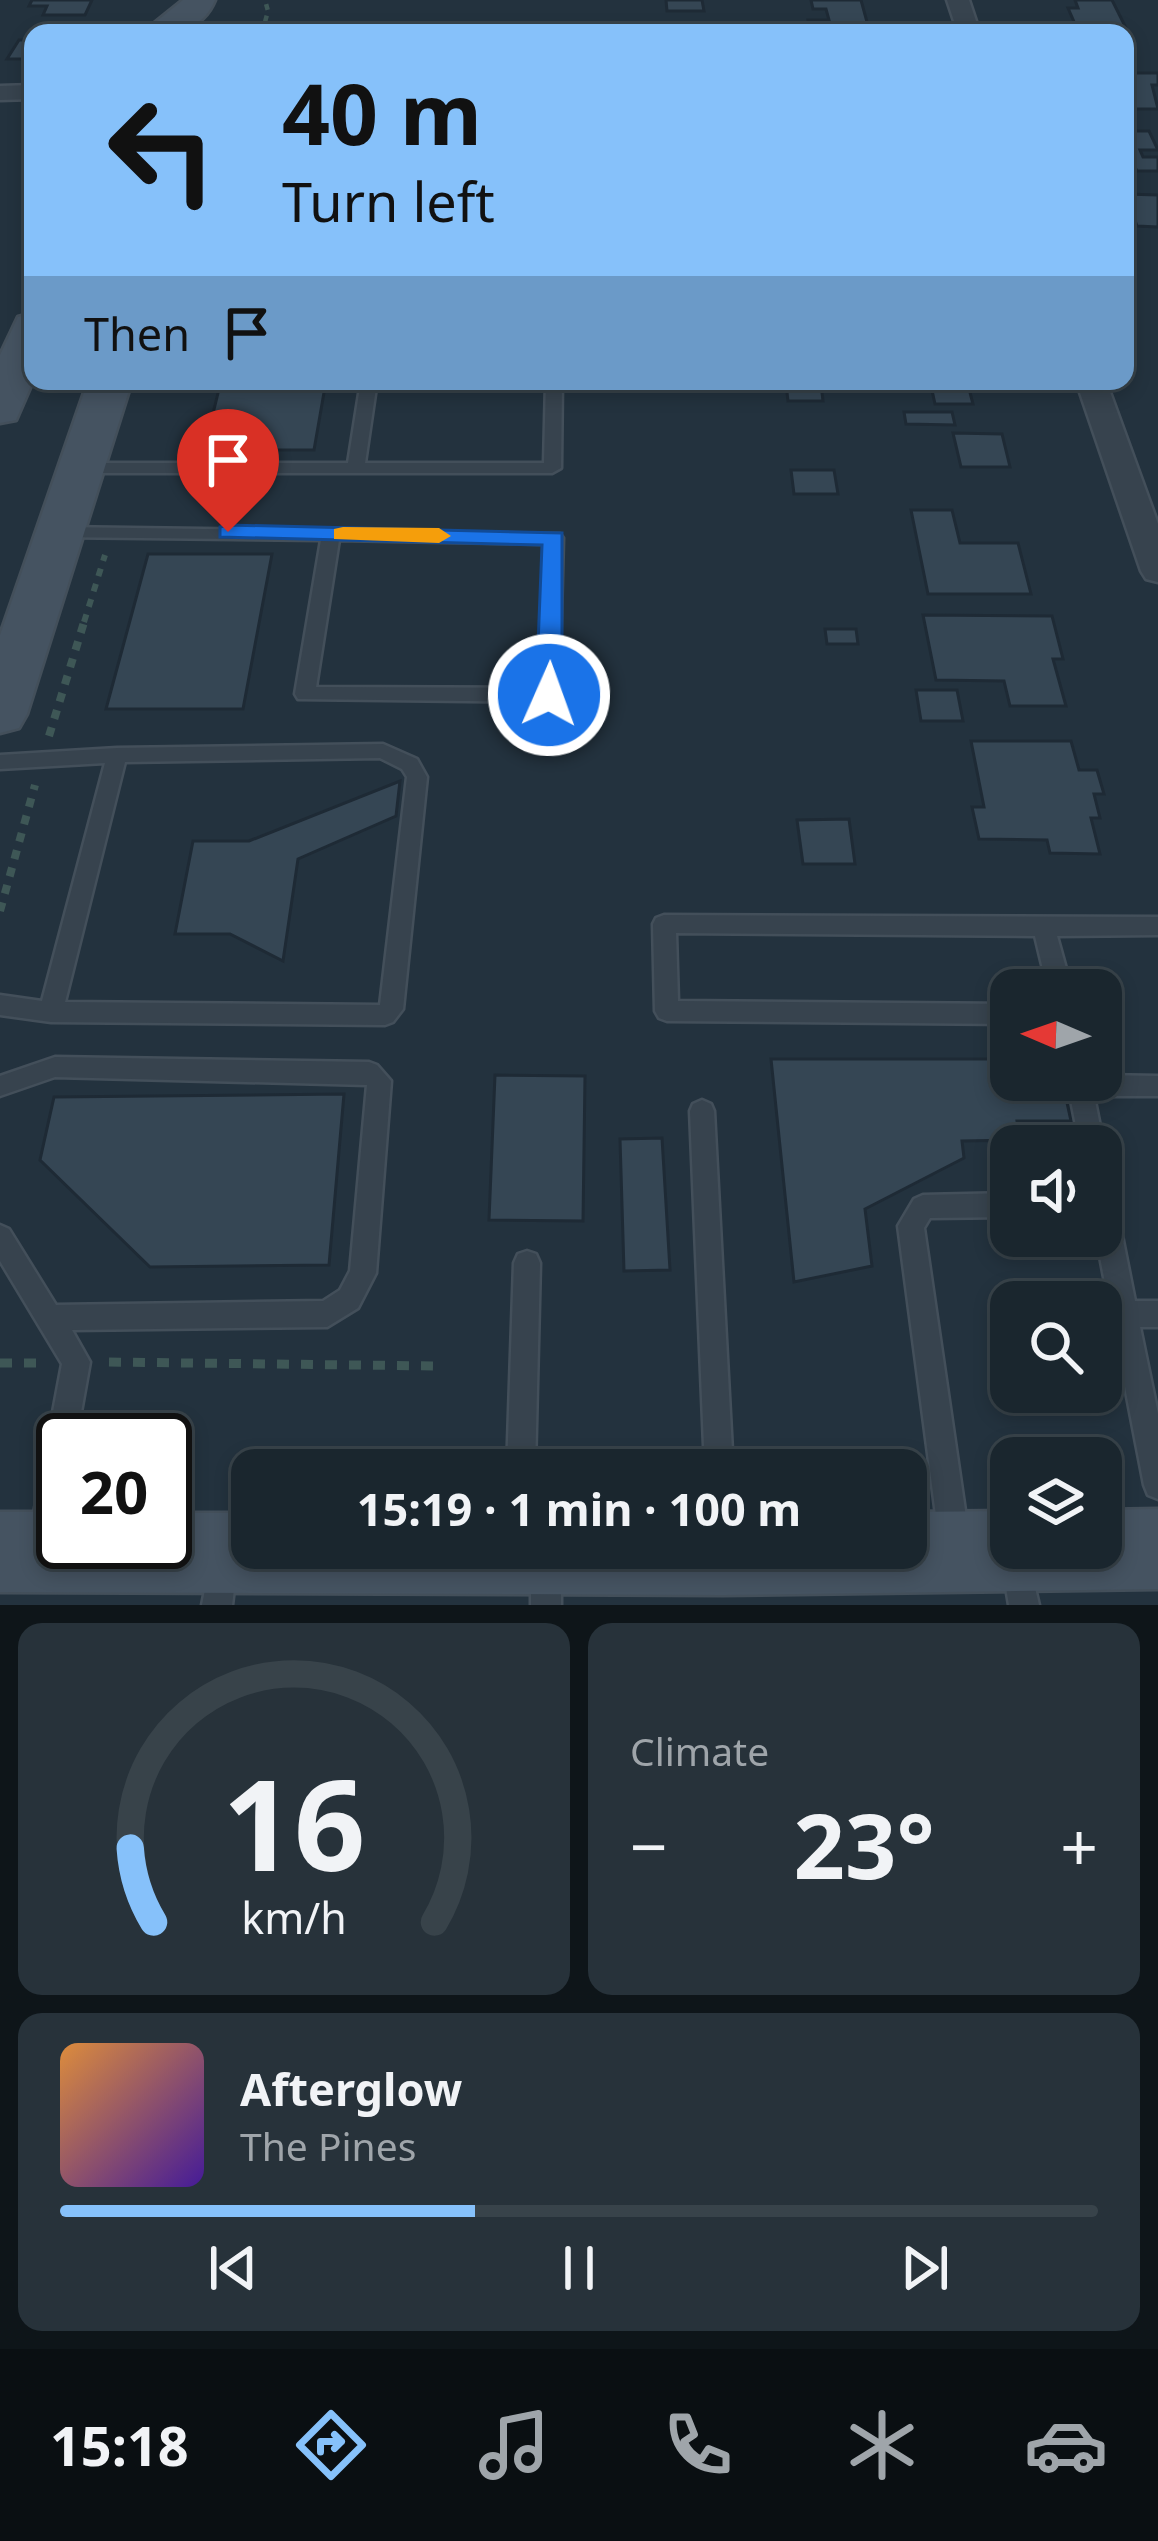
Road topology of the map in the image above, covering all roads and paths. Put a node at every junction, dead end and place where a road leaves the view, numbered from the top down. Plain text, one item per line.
1 (24, 359) edge
2 (107, 390) edge
3 (368, 390) edge
4 (554, 390) edge
5 (1094, 390) edge
6 (0, 410) edge
7 (81, 468) junction
8 (355, 470) junction
9 (59, 533) junction
10 (112, 533) junction
11 (331, 534) junction
12 (1158, 571) edge
13 (0, 714) edge
14 (117, 754) junction
15 (0, 762) edge
16 (41, 762) junction
17 (0, 910) edge
18 (1158, 926) edge
19 (1044, 927) junction
20 (1055, 969) edge
21 (0, 1005) edge
22 (51, 1012) junction
23 (990, 1014) edge
24 (1122, 1084) edge
25 (0, 1086) edge
26 (1158, 1086) edge
27 (702, 1111) dead end
28 (990, 1205) edge
29 (0, 1238) edge
30 (1113, 1257) edge
31 (527, 1263) dead end
32 (1124, 1314) junction
33 (1158, 1315) edge
34 (49, 1318) junction
35 (76, 1362) junction
36 (0, 1363) edge
37 (438, 1366) dead end
38 (522, 1449) edge
39 (718, 1449) edge
40 (1158, 1485) edge
41 (990, 1537) edge
42 (1158, 1550) edge
43 (21, 1552) edge
44 (1122, 1554) edge
45 (927, 1564) edge
46 (990, 1568) edge
47 (444, 1569) edge
48 (220, 1579) edge

1 - 6 main road
2 - 7 main road
3 - 8 lane
4 - 8 lane
5 - 12 street
7 - 8 lane
7 - 9 main road
9 - 10 lane
9 - 13 main road
10 - 11 lane
10 - 16 path
11 - 11 lane
14 - 16 lane
14 - 22 lane
14 - 22 lane
15 - 16 lane
16 - 17 path
18 - 19 lane
19 - 20 lane
19 - 23 lane
21 - 22 lane
24 - 26 lane
25 - 34 lane
27 - 39 lane
28 - 41 lane
29 - 34 lane
30 - 32 lane
31 - 38 lane
32 - 33 lane
32 - 40 lane
34 - 35 lane
35 - 36 path
35 - 37 path
35 - 43 lane
42 - 44 main road
43 - 48 main road
45 - 46 main road
47 - 48 main road

